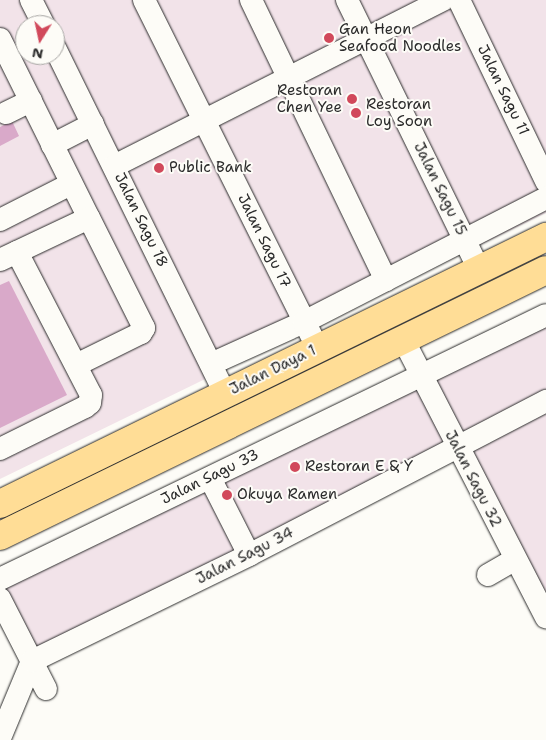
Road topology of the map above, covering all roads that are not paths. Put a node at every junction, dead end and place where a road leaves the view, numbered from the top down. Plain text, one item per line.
1 (144, 0) edge
2 (251, 0) edge
3 (347, 0) edge
4 (443, 0) edge
5 (459, 0) edge
6 (0, 39) edge
7 (366, 39) junction
8 (64, 65) edge
9 (290, 77) junction
10 (30, 101) junction
11 (2, 110) edge
12 (204, 121) junction
13 (93, 124) junction
14 (52, 145) junction
15 (114, 166) junction
16 (546, 181) edge
17 (71, 184) junction
18 (546, 198) edge
19 (88, 218) junction
20 (0, 220) edge
21 (546, 237) edge
22 (465, 240) junction
23 (9, 256) edge
24 (479, 269) junction
25 (546, 270) edge
26 (386, 280) junction
27 (546, 315) edge
28 (304, 322) junction
29 (403, 340) junction
30 (318, 348) junction
31 (211, 364) junction
32 (76, 365) junction
33 (421, 376) junction
34 (225, 394) junction
35 (545, 404) edge
36 (456, 447) junction
37 (0, 449) edge
38 (210, 478) junction
39 (1, 503) edge
40 (0, 536) edge
41 (249, 555) junction
42 (514, 560) junction
43 (488, 575) dead end
44 (0, 579) edge
45 (0, 598) edge
46 (546, 617) edge
47 (32, 661) junction
48 (46, 689) dead end
49 (0, 738) edge

1 - 12 street, Jalan Sagu 17
2 - 9 street
3 - 7 street, Jalan Sagu 15
4 - 7 street
5 - 16 street, Jalan Sagu 11
6 - 10 street
7 - 9 street
7 - 22 street, Jalan Sagu 15
8 - 13 street, Jalan Sagu 18
9 - 12 street
9 - 26 street
10 - 11 street
10 - 14 street
12 - 15 street
12 - 28 street, Jalan Sagu 17
13 - 14 street
13 - 15 street, Jalan Sagu 18
14 - 17 street
15 - 31 street, Jalan Sagu 18
17 - 19 street
17 - 20 street
18 - 22 street
19 - 23 street
19 - 32 street
21 - 24 main road, Jalan Daya 1
22 - 24 street, Jalan Sagu 15
22 - 26 street
23 - 32 street
24 - 30 main road, Jalan Daya 1
25 - 29 main road, Jalan Daya 1
26 - 28 street
27 - 33 street, Jalan Sagu 33
28 - 30 street, Jalan Sagu 17
28 - 31 street
29 - 33 street, Jalan Sagu 32
29 - 40 main road, Jalan Daya 1
30 - 34 main road, Jalan Daya 1
31 - 34 street, Jalan Sagu 18
32 - 37 street
33 - 36 street, Jalan Sagu 32
33 - 38 street, Jalan Sagu 33
34 - 39 main road, Jalan Daya 1
35 - 36 street, Jalan Sagu 34
36 - 41 street, Jalan Sagu 34
36 - 42 street, Jalan Sagu 32
38 - 41 street
38 - 44 street, Jalan Sagu 33
41 - 47 street, Jalan Sagu 34
42 - 43 street
42 - 46 street, Jalan Sagu 32
45 - 47 street
47 - 48 street
47 - 49 street

